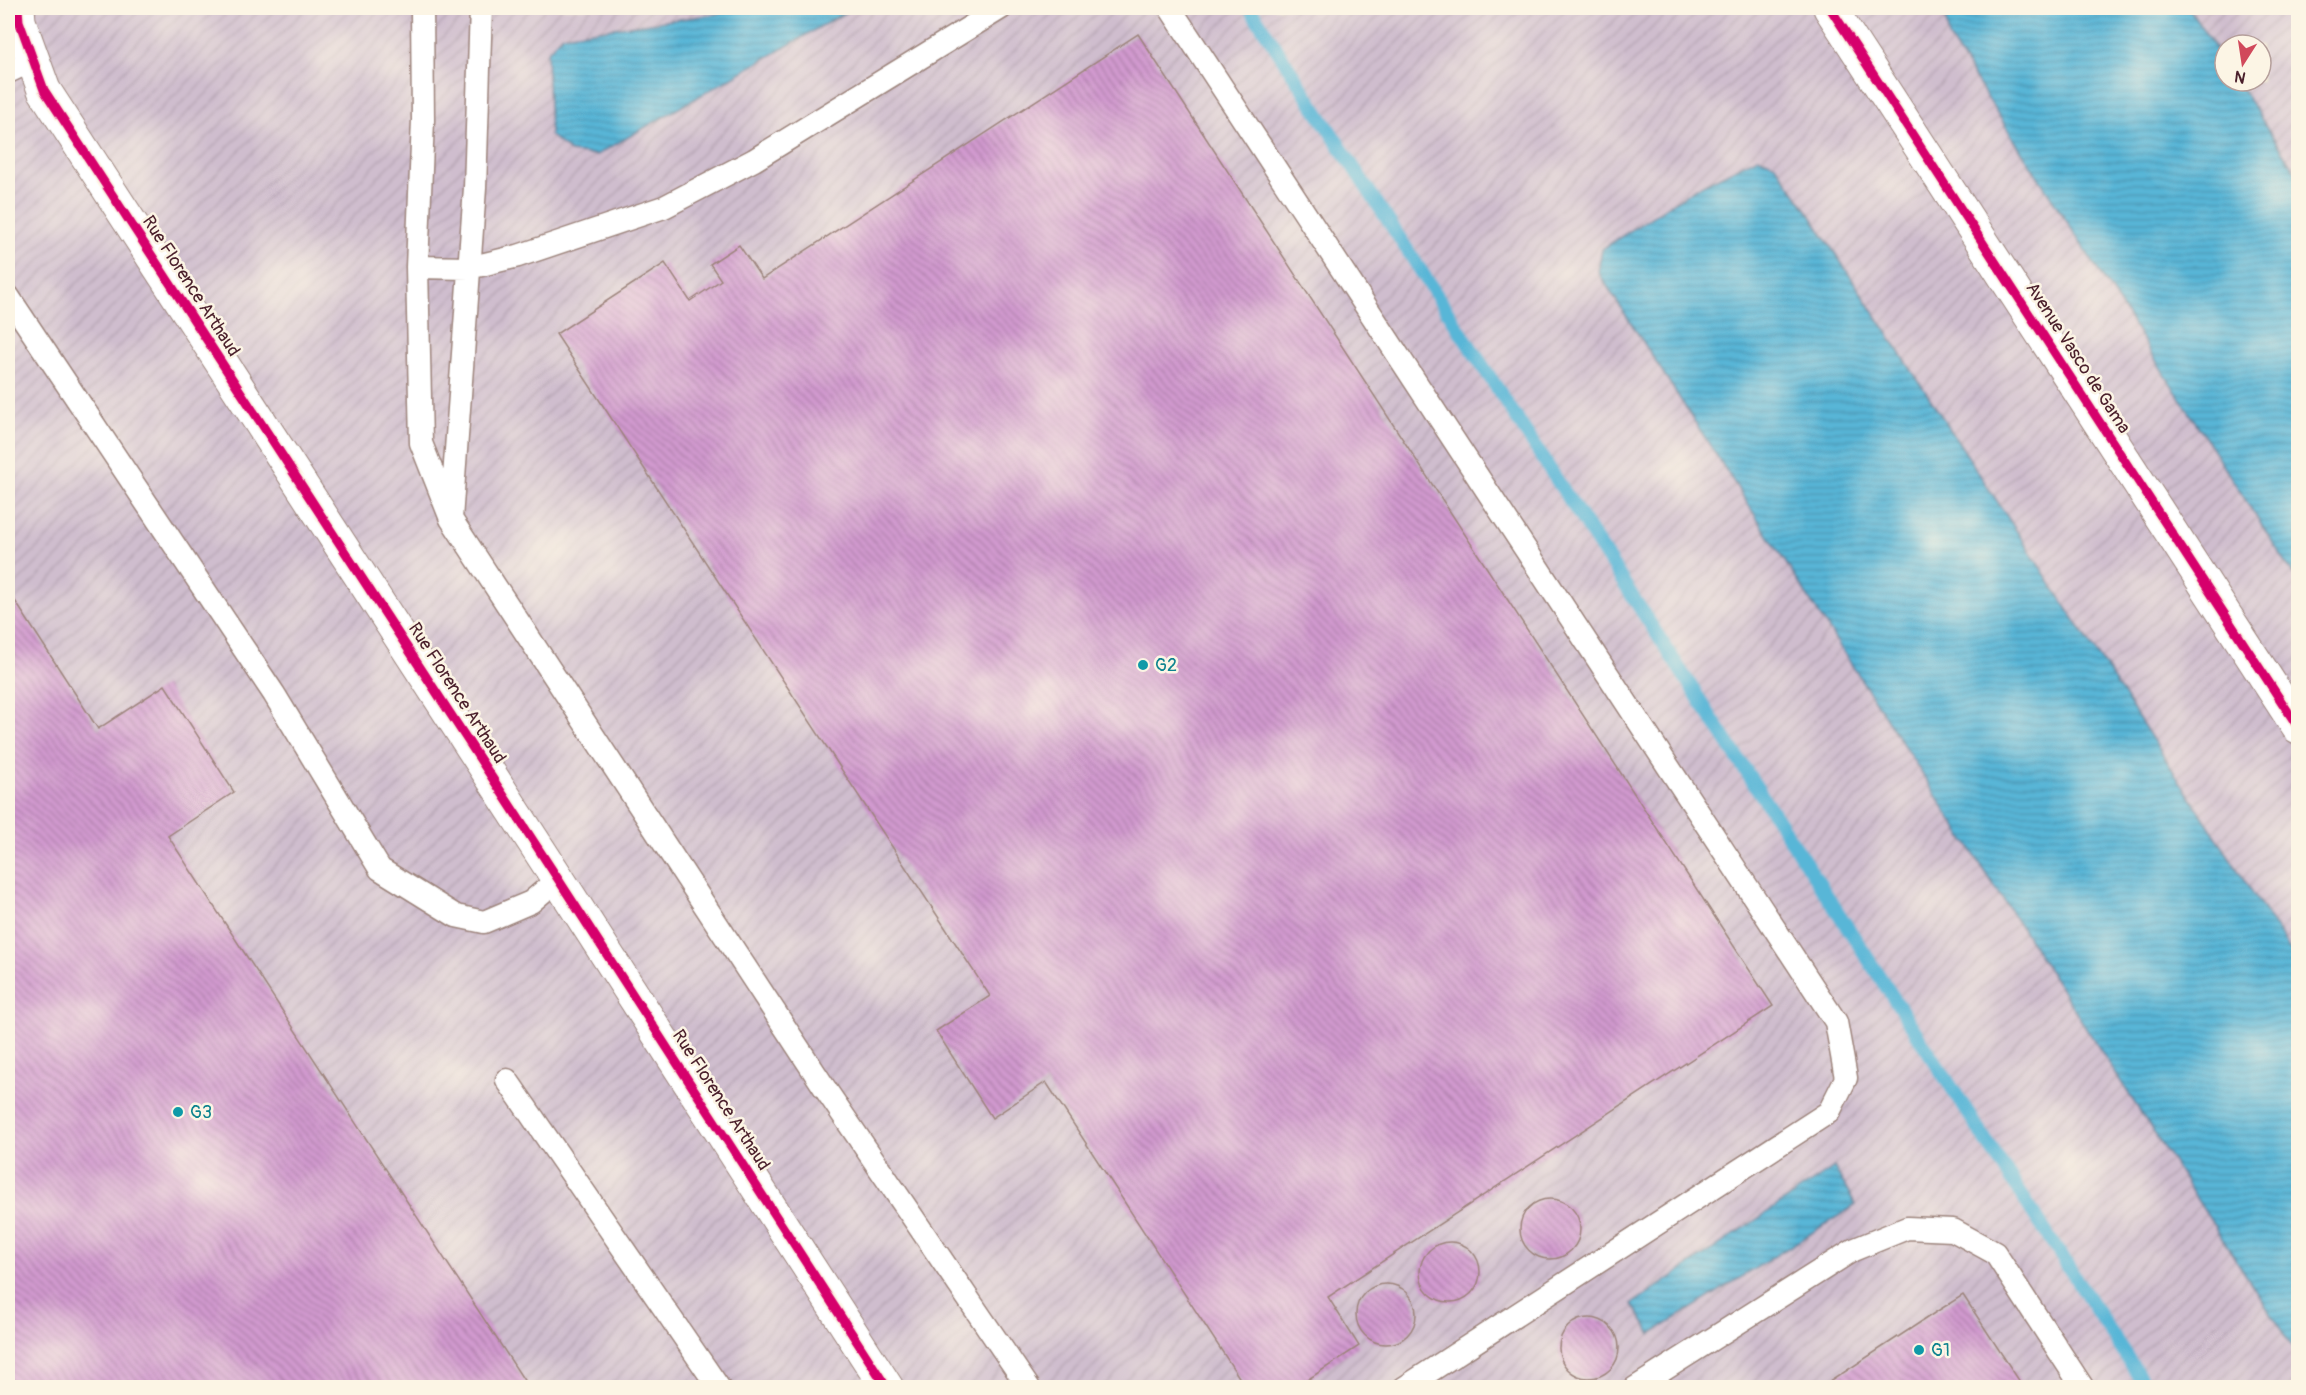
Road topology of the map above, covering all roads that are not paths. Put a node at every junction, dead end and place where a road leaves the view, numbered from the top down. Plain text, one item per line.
1 (422, 8) edge
2 (481, 8) edge
3 (1001, 8) edge
4 (1170, 8) edge
5 (1830, 8) edge
6 (15, 19) edge
7 (20, 66) edge
8 (417, 267) junction
9 (469, 268) junction
10 (8, 296) edge
11 (451, 519) junction
12 (2298, 727) edge
13 (558, 879) junction
14 (507, 1080) dead end
15 (720, 1388) edge
16 (887, 1388) edge
17 (1029, 1388) edge
18 (1404, 1388) edge
19 (1635, 1388) edge
20 (2084, 1388) edge

1 - 8 lane
2 - 9 lane
3 - 9 lane
4 - 18 lane
5 - 12 street, Avenue Vasco de Gama
6 - 7 street, Rue Florence Arthaud
7 - 13 street, Rue Florence Arthaud
8 - 9 lane
8 - 11 lane
9 - 11 lane
10 - 13 lane
11 - 17 lane
13 - 16 street, Rue Florence Arthaud
14 - 15 lane
19 - 20 lane

